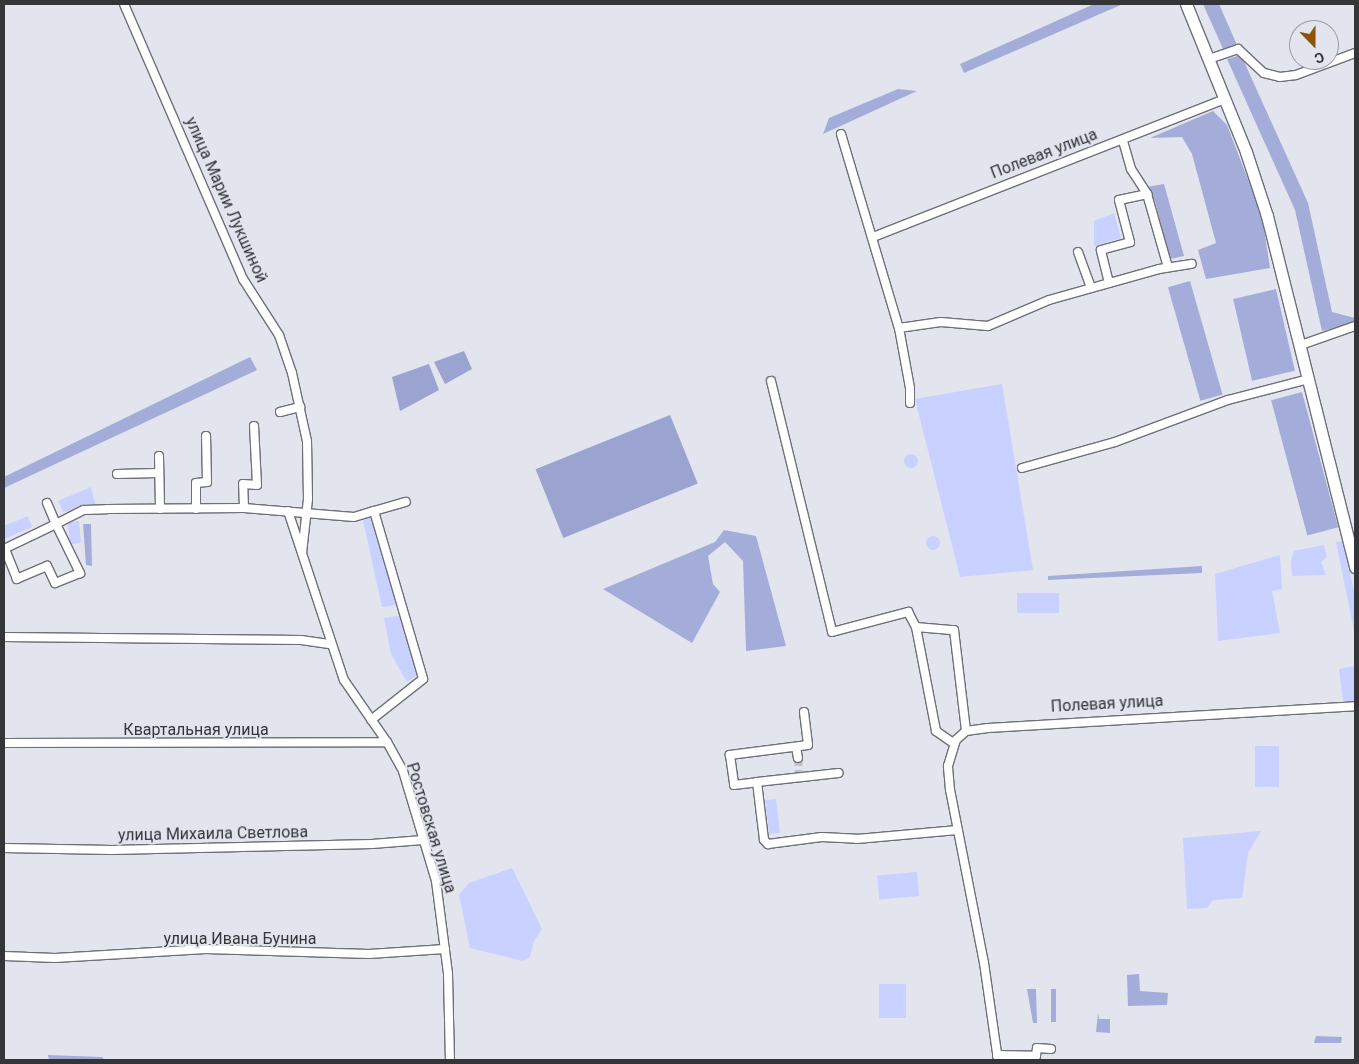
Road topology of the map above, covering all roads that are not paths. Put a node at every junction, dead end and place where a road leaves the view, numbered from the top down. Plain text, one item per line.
1 (124, 4) edge
2 (1186, 4) edge
3 (1355, 53) edge
4 (1209, 59) junction
5 (1226, 99) junction
6 (841, 134) dead end
7 (1123, 141) junction
8 (1147, 194) junction
9 (873, 237) junction
10 (1078, 252) dead end
11 (1192, 264) dead end
12 (1168, 267) junction
13 (1109, 283) junction
14 (1091, 288) junction
15 (1355, 326) edge
16 (899, 328) junction
17 (1301, 345) junction
18 (1309, 379) junction
19 (771, 382) dead end
20 (910, 403) dead end
21 (300, 407) junction
22 (280, 412) dead end
23 (254, 426) dead end
24 (206, 436) dead end
25 (159, 456) dead end
26 (1022, 468) dead end
27 (158, 473) junction
28 (117, 474) dead end
29 (406, 502) dead end
30 (47, 503) dead end
31 (244, 508) junction
32 (160, 509) junction
33 (196, 509) junction
34 (288, 511) junction
35 (374, 511) junction
36 (306, 514) junction
37 (56, 524) junction
38 (4, 549) edge
39 (302, 553) junction
40 (1355, 567) edge
41 (916, 627) junction
42 (4, 637) edge
43 (331, 644) junction
44 (1355, 706) edge
45 (804, 712) dead end
46 (371, 720) junction
47 (966, 731) junction
48 (387, 742) junction
49 (4, 743) edge
50 (953, 743) junction
51 (796, 747) junction
52 (798, 758) tunnel mouth
53 (839, 772) dead end
54 (757, 782) junction
55 (958, 830) junction
56 (423, 840) junction
57 (4, 848) edge
58 (445, 949) junction
59 (4, 956) edge
60 (1051, 1049) dead end
61 (998, 1058) edge
62 (450, 1060) edge

1 - 21 street, улица Марии Лукшиной
2 - 4 main road
3 - 4 street
4 - 5 main road
5 - 7 street, Полевая улица
5 - 17 main road
6 - 9 street
7 - 8 street
7 - 9 street, Полевая улица
8 - 12 street
8 - 13 street
9 - 16 street
10 - 14 street
11 - 12 street
12 - 13 street
13 - 14 street
14 - 16 street
15 - 17 street
16 - 20 street
17 - 18 main road
18 - 26 street
18 - 40 main road
19 - 41 street
21 - 22 street
21 - 36 street, Ростовская улица
23 - 31 street
24 - 33 street
25 - 27 street
27 - 28 street
27 - 32 street
29 - 35 street
30 - 37 street
31 - 33 street
31 - 34 street
32 - 33 street
32 - 37 street
34 - 36 street
34 - 39 street
35 - 36 street
35 - 46 street
36 - 39 street, Ростовская улица
37 - 38 street
37 - 38 street
39 - 43 street, Ростовская улица
41 - 47 street
41 - 50 street
42 - 43 street
43 - 46 street, Ростовская улица
44 - 47 street, Полевая улица
45 - 51 street
46 - 48 street, Ростовская улица
47 - 50 street
48 - 49 street, Квартальная улица
48 - 56 street, Ростовская улица
50 - 55 street
51 - 52 street
51 - 54 street
53 - 54 street
54 - 55 street
55 - 61 street
56 - 57 street, улица Михаила Светлова
56 - 58 street, Ростовская улица
58 - 59 street, улица Ивана Бунина
58 - 62 street, Ростовская улица
60 - 61 street

